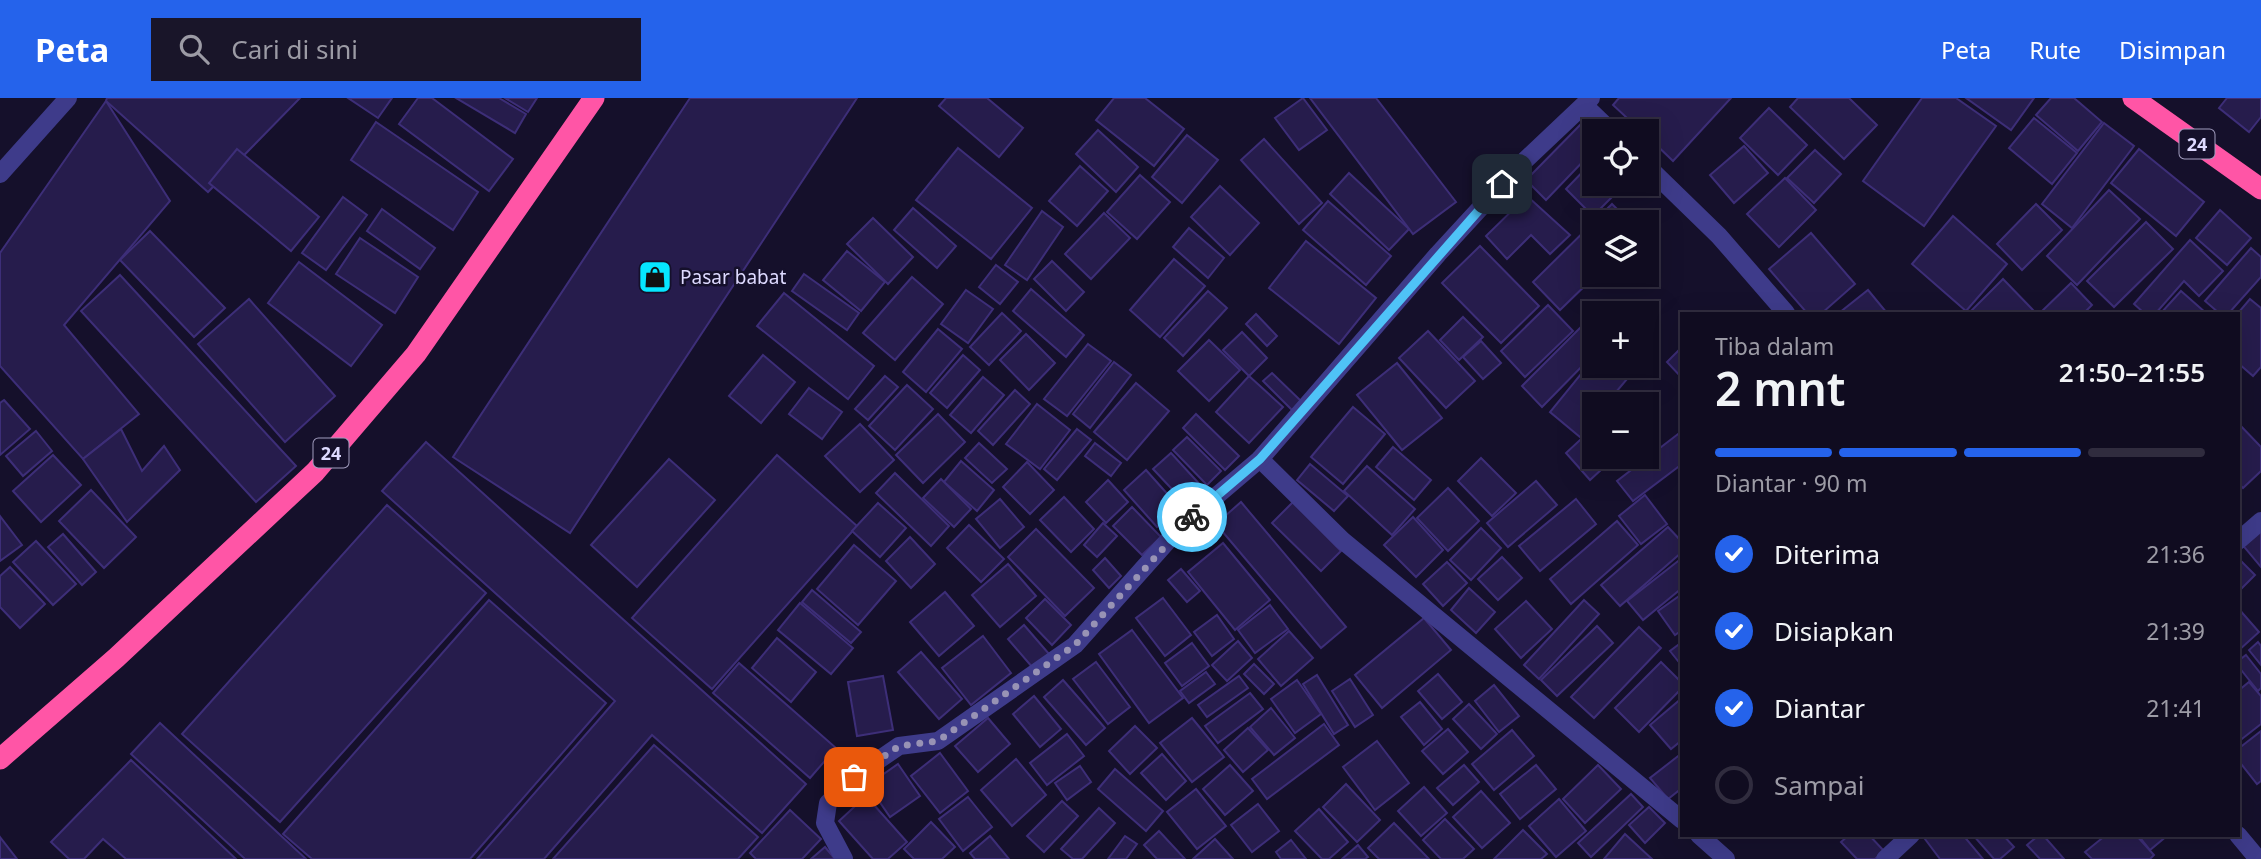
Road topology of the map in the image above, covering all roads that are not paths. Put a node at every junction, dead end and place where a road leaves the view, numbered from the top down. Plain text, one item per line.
1 (68, 98) edge
2 (594, 98) edge
3 (2133, 98) edge
4 (1588, 102) edge
5 (1601, 119) edge
6 (0, 174) edge
7 (1659, 178) edge
8 (2261, 189) edge
9 (1785, 312) edge
10 (1260, 459) junction
11 (2261, 521) edge
12 (2240, 539) edge
13 (2, 756) edge
14 (1680, 818) edge
15 (1701, 837) edge
16 (1909, 837) edge
17 (2240, 837) edge
18 (844, 859) edge
19 (1726, 859) edge
20 (1885, 859) edge
21 (2258, 859) edge

1 - 6 street
2 - 13 highway, 24
3 - 8 highway, 24
4 - 5 street
4 - 10 street
7 - 9 street
10 - 14 street
10 - 18 street
11 - 12 street
15 - 19 street
16 - 20 street
17 - 21 street

